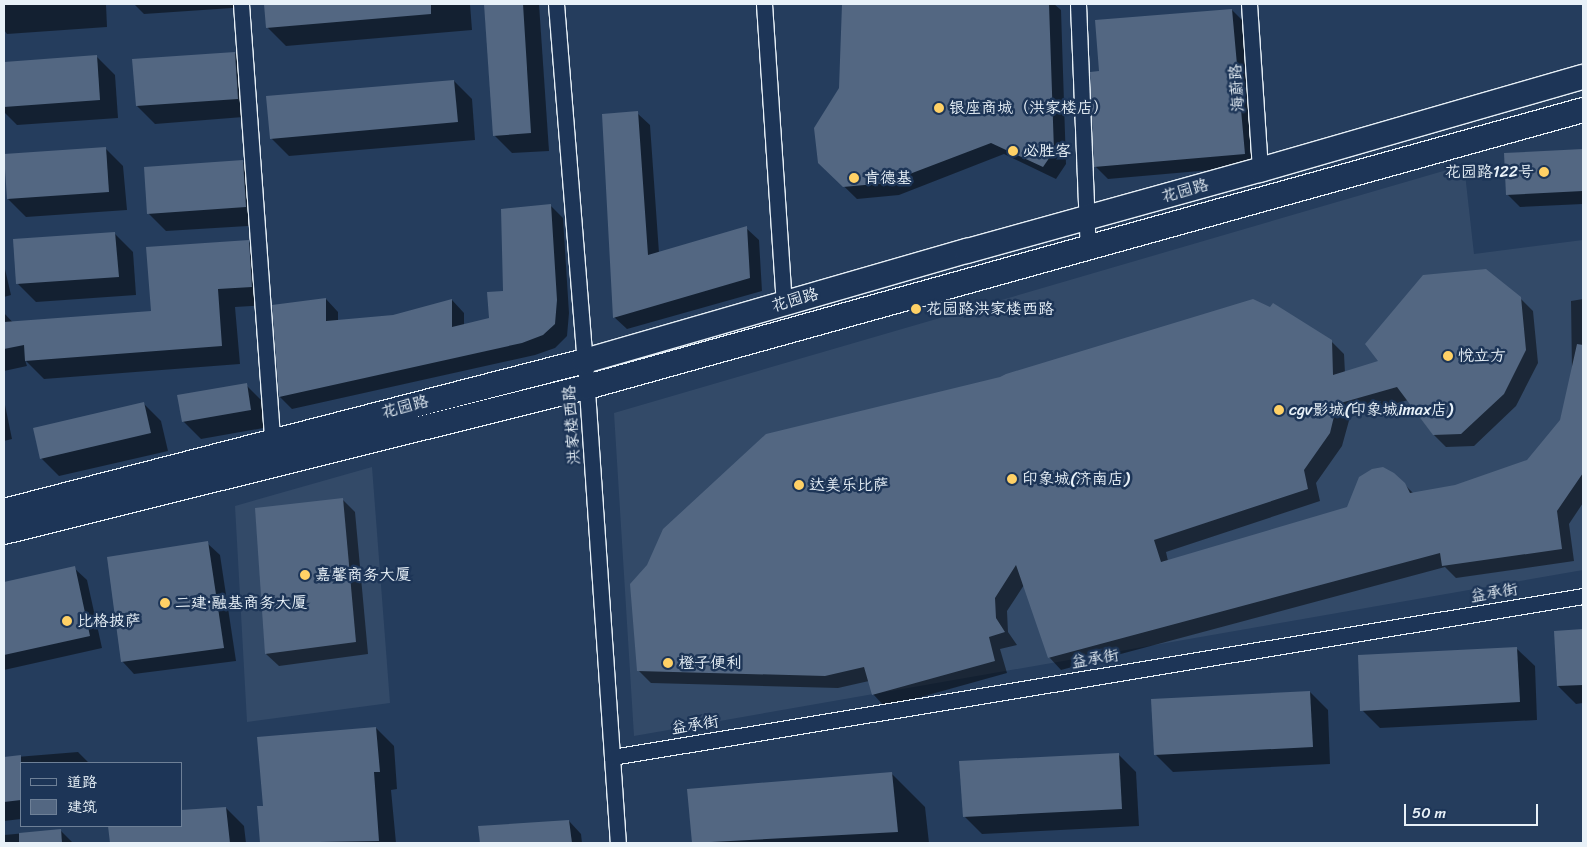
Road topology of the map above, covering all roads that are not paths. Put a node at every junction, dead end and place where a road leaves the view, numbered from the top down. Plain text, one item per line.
1 (240, 4) edge
2 (556, 4) edge
3 (764, 4) edge
4 (1078, 4) edge
5 (1249, 4) edge
6 (1583, 77) edge
7 (1583, 110) edge
8 (1260, 170) junction
9 (1087, 218) junction
10 (1088, 249) junction
11 (784, 303) junction
12 (585, 360) junction
13 (587, 387) junction
14 (274, 453) junction
15 (4, 511) edge
16 (4, 532) edge
17 (1583, 596) edge
18 (612, 757) junction
19 (618, 843) edge

1 - 14 street
2 - 12 street, 洪家楼西路
3 - 11 street
4 - 9 street
5 - 8 street, 海蔚路
6 - 8 main road, 花园路
7 - 10 main road, 花园路
8 - 9 main road, 花园路
9 - 10 street
9 - 11 main road, 花园路
10 - 13 main road, 花园路
11 - 12 main road, 花园路
12 - 13 street, 洪家楼西路
12 - 14 main road, 花园路
13 - 14 main road, 花园路
13 - 18 street, 洪家楼西路
14 - 15 main road, 花园路
14 - 16 main road, 花园路
17 - 18 street, 益承街
18 - 19 street, 洪家楼西路

